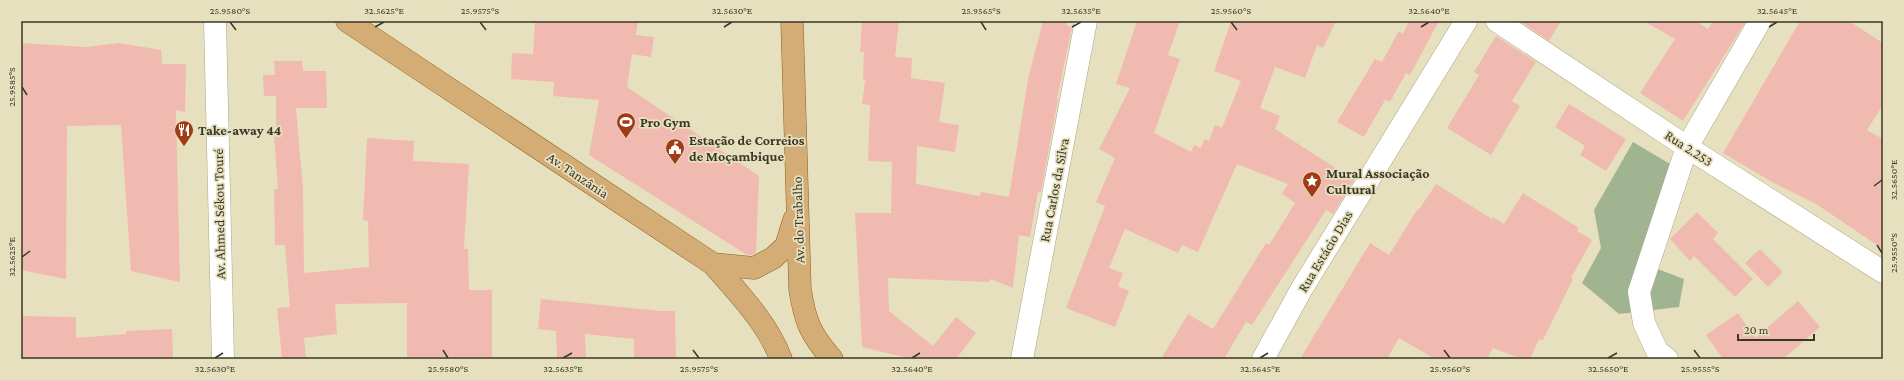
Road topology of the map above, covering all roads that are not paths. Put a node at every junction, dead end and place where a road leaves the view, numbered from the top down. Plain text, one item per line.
1 (215, 21) edge
2 (792, 21) edge
3 (1086, 21) edge
4 (1466, 21) edge
5 (1497, 21) edge
6 (1760, 21) edge
7 (359, 24) edge
8 (1687, 147) junction
9 (798, 205) junction
10 (712, 264) junction
11 (1883, 272) edge
12 (777, 350) edge
13 (825, 351) edge
14 (222, 359) edge
15 (1022, 359) edge
16 (1262, 359) edge
17 (1667, 359) edge

1 - 14 street, Av. Ahmed Sékou Touré
2 - 9 main road, Av. do Trabalho
3 - 15 street, Rua Carlos da Silva
4 - 16 street, Rua Estácio Dias
5 - 8 street, Rua 2.253
6 - 8 street
7 - 10 main road, Av. Tanzânia
8 - 11 street, Rua 2.253
8 - 17 street
9 - 10 main road
9 - 13 main road, Av. do Trabalho
10 - 12 main road, Av. Tanzânia

